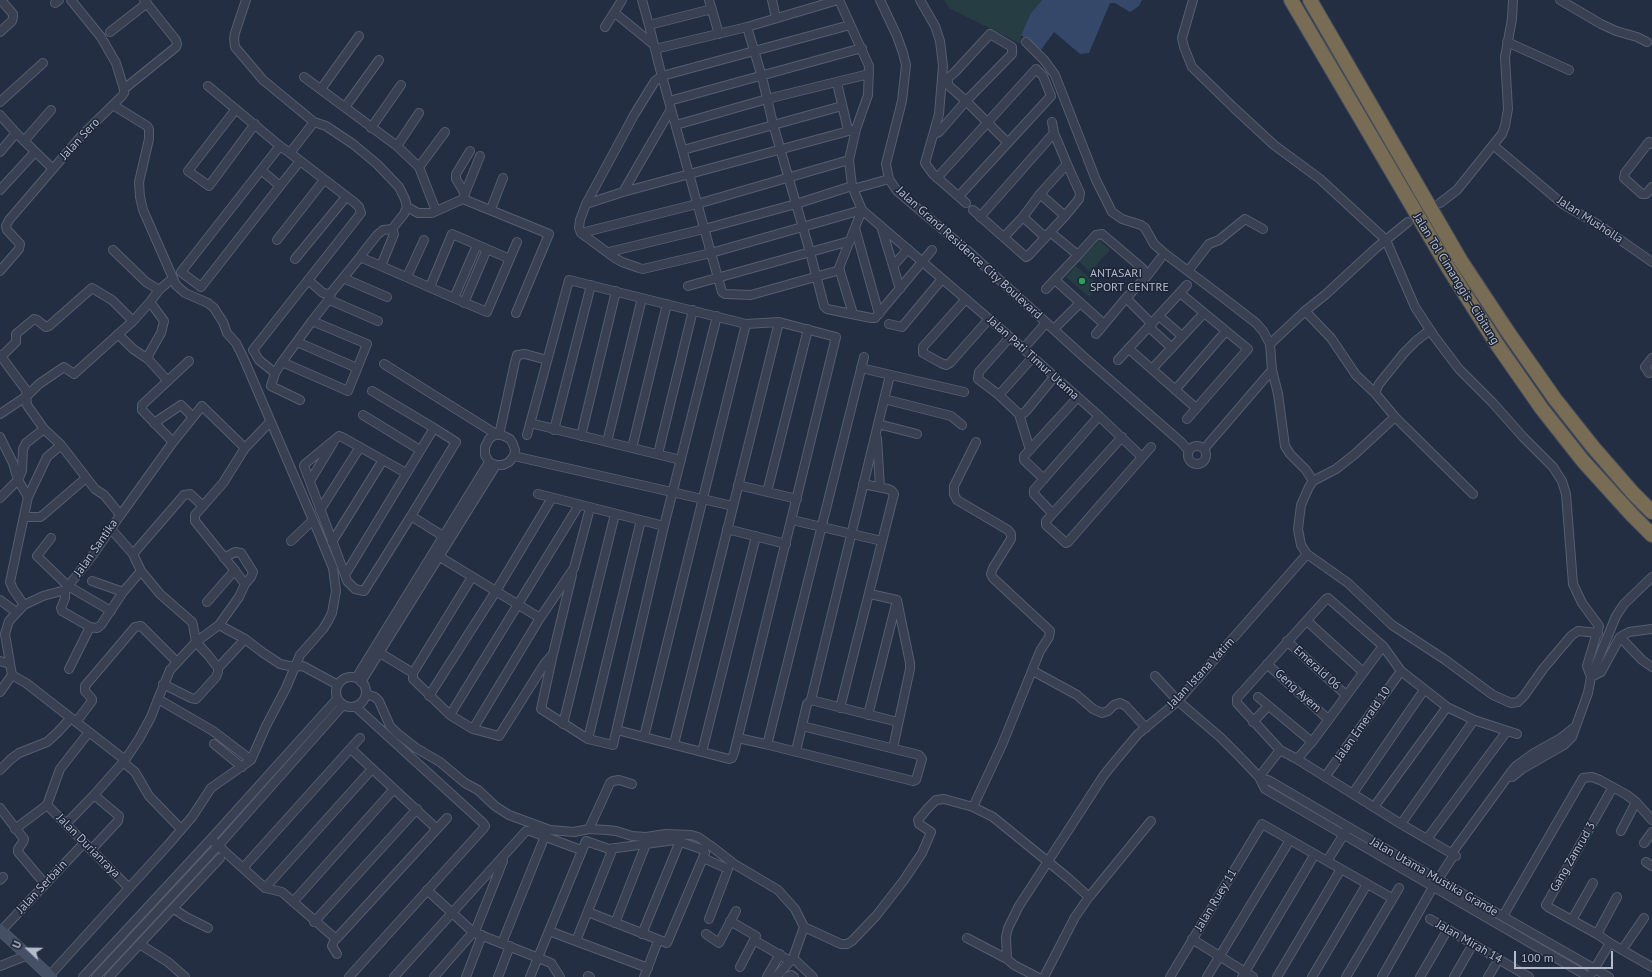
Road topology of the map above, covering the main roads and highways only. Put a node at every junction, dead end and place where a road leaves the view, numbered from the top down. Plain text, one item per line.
1 (1292, 0) edge
2 (1310, 0) edge
3 (1652, 512) edge
4 (1652, 535) edge

1 - 4 highway, Jalan Tol Cimanggis–Cibitung
2 - 3 highway, Jalan Tol Cimanggis–Cibitung

